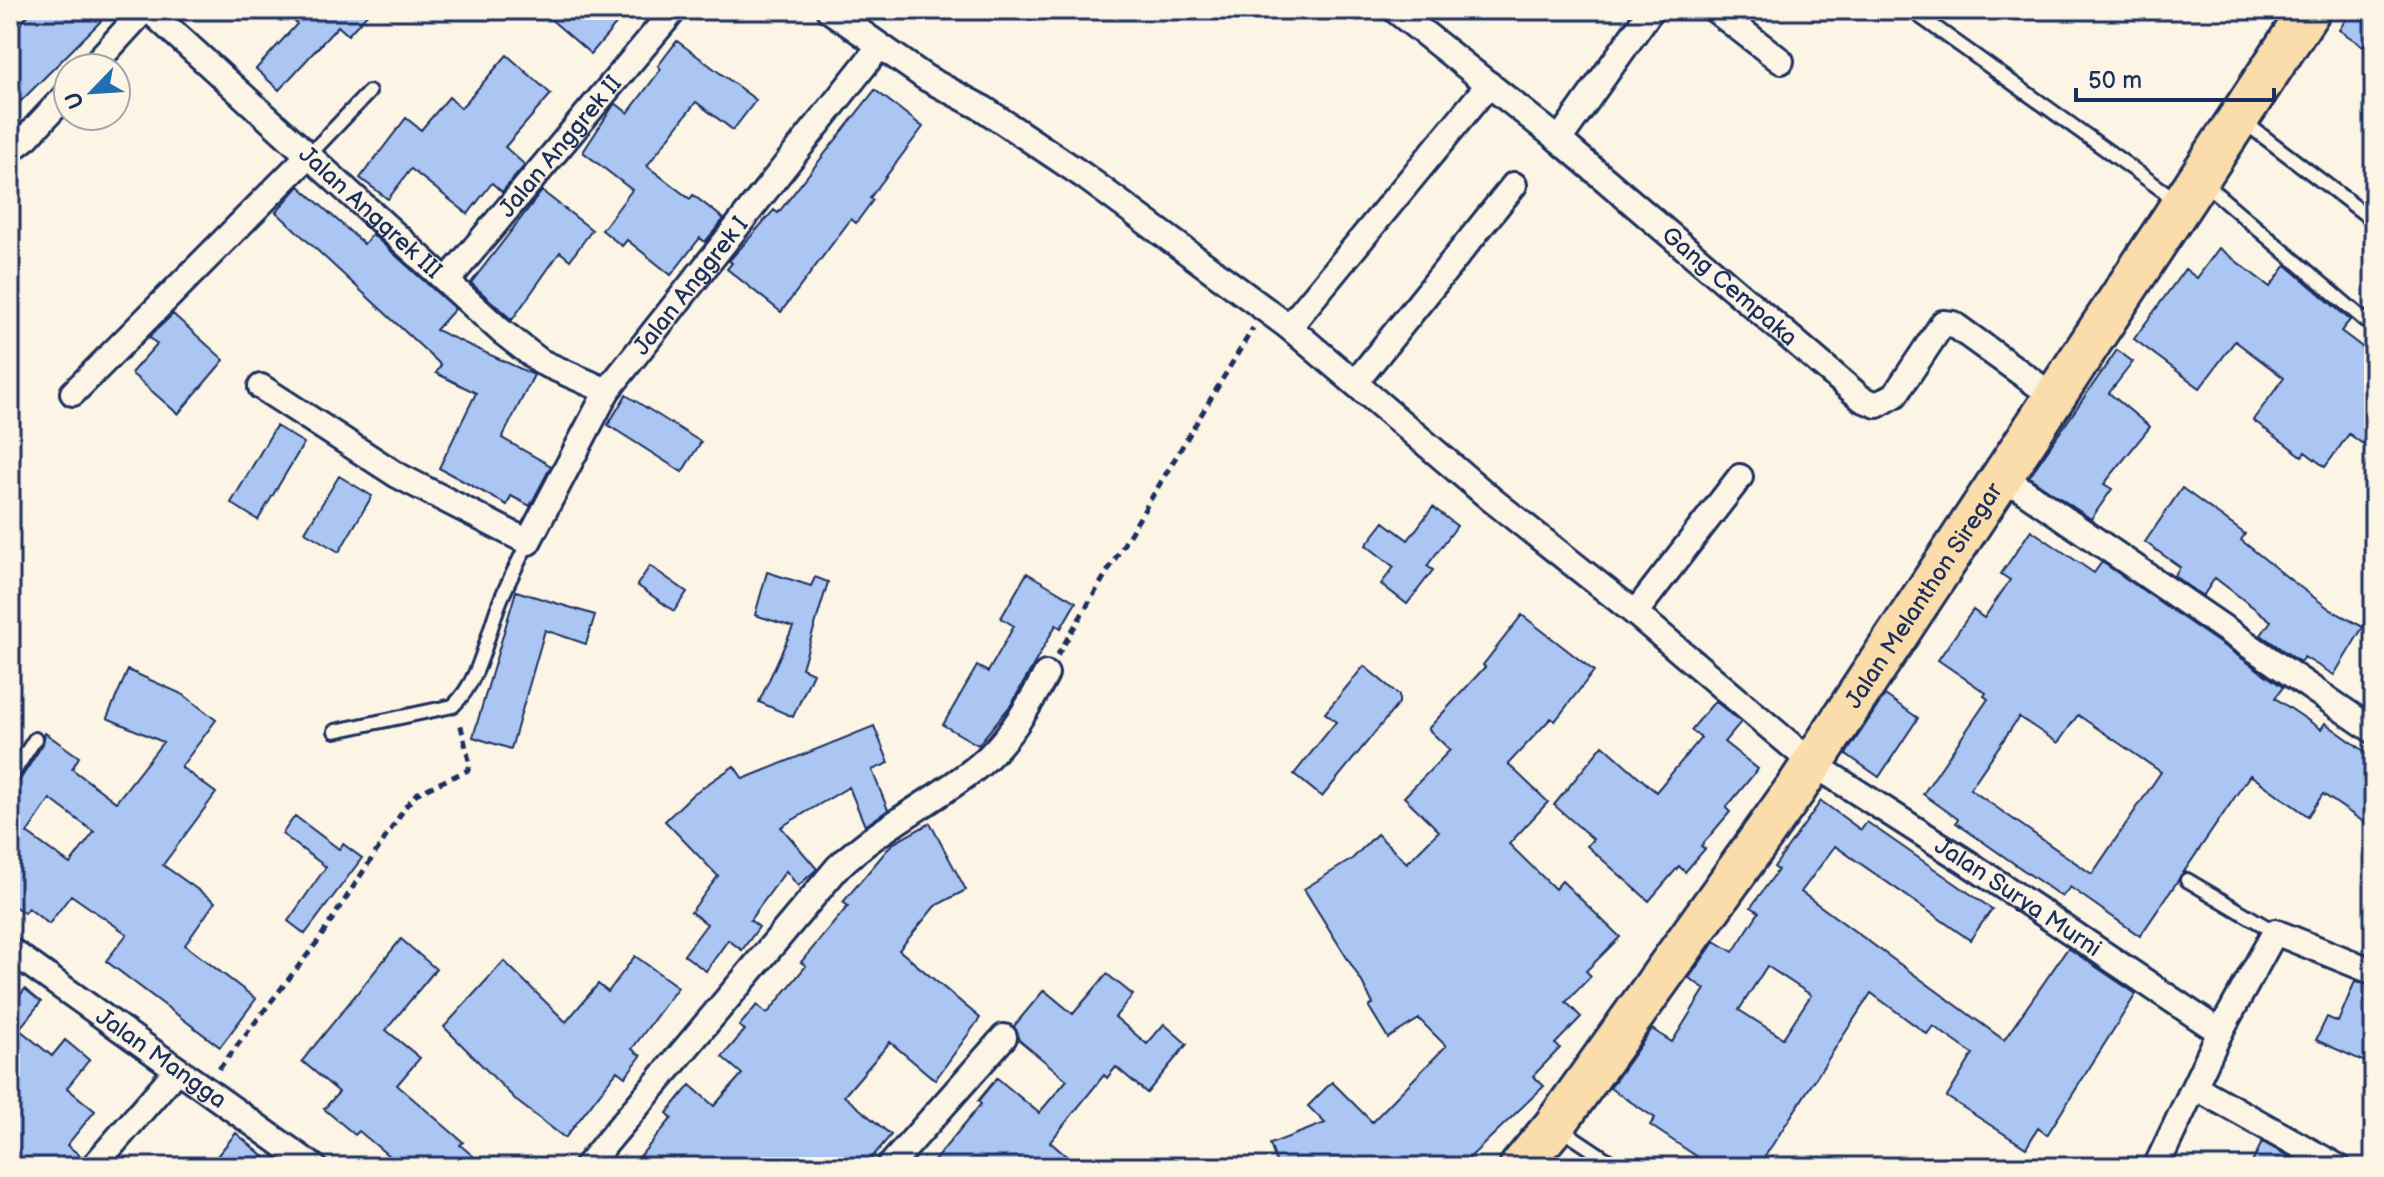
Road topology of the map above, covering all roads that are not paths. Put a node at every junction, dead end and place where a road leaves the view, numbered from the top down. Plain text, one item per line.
1 (147, 10) edge
2 (674, 10) edge
3 (829, 10) edge
4 (1395, 10) edge
5 (1651, 10) edge
6 (1715, 10) edge
7 (1911, 10) edge
8 (2310, 10) edge
9 (879, 47) junction
10 (106, 52) edge
11 (1781, 61) dead end
12 (1489, 84) junction
13 (369, 92) dead end
14 (52, 110) edge
15 (2239, 118) junction
16 (1559, 140) junction
17 (10, 150) edge
18 (310, 154) junction
19 (1514, 185) dead end
20 (2190, 191) junction
21 (2374, 221) edge
22 (447, 281) junction
23 (1289, 327) junction
24 (2374, 328) edge
25 (1355, 383) junction
26 (261, 387) dead end
27 (607, 391) junction
28 (73, 393) dead end
29 (2054, 397) junction
30 (2002, 476) junction
31 (1740, 477) dead end
32 (528, 542) junction
33 (1635, 613) junction
34 (1046, 674) road end
35 (335, 731) dead end
36 (2374, 731) edge
37 (35, 739) dead end
38 (1812, 763) junction
39 (10, 778) edge
40 (2187, 880) dead end
41 (2275, 932) junction
42 (10, 950) edge
43 (2374, 972) edge
44 (2220, 1032) junction
45 (1004, 1037) dead end
46 (177, 1070) junction
47 (2195, 1087) junction
48 (1555, 1125) junction
49 (93, 1167) edge
50 (314, 1167) edge
51 (586, 1167) edge
52 (889, 1167) edge
53 (1520, 1167) edge
54 (1618, 1167) edge
55 (2156, 1167) edge
56 (2338, 1167) edge

1 - 10 street
1 - 18 street, Jalan Anggrek III
2 - 22 street, Jalan Anggrek II
3 - 9 street, Jalan Surya Murni
4 - 12 street, Gang Cempaka
5 - 16 street
6 - 11 street
7 - 20 lane
8 - 15 main road, Jalan Melanthon Siregar
9 - 23 street, Jalan Surya Murni
9 - 27 street, Jalan Anggrek I
12 - 16 street, Gang Cempaka
12 - 23 street
13 - 18 lane
14 - 17 street
15 - 20 main road, Jalan Melanthon Siregar
15 - 21 lane
16 - 29 street, Gang Cempaka
18 - 22 street, Jalan Anggrek III
18 - 28 street
19 - 25 street
20 - 24 lane
20 - 29 main road, Jalan Melanthon Siregar
22 - 27 street, Jalan Anggrek III
23 - 25 street, Jalan Surya Murni
25 - 33 street, Jalan Surya Murni
26 - 32 street
27 - 32 street, Jalan Anggrek I
29 - 30 main road, Jalan Melanthon Siregar
30 - 36 street
30 - 38 main road, Jalan Melanthon Siregar
31 - 33 street
32 - 35 lane
33 - 38 street, Jalan Surya Murni
34 - 51 street
37 - 39 lane
38 - 44 street, Jalan Surya Murni
38 - 48 main road, Jalan Melanthon Siregar
40 - 41 lane
41 - 43 street
41 - 44 street
42 - 46 street, Jalan Mangga
44 - 47 street
45 - 52 street
46 - 49 street
46 - 50 street, Jalan Mangga
47 - 55 street
47 - 56 street
48 - 53 main road, Jalan Melanthon Siregar
48 - 54 lane

